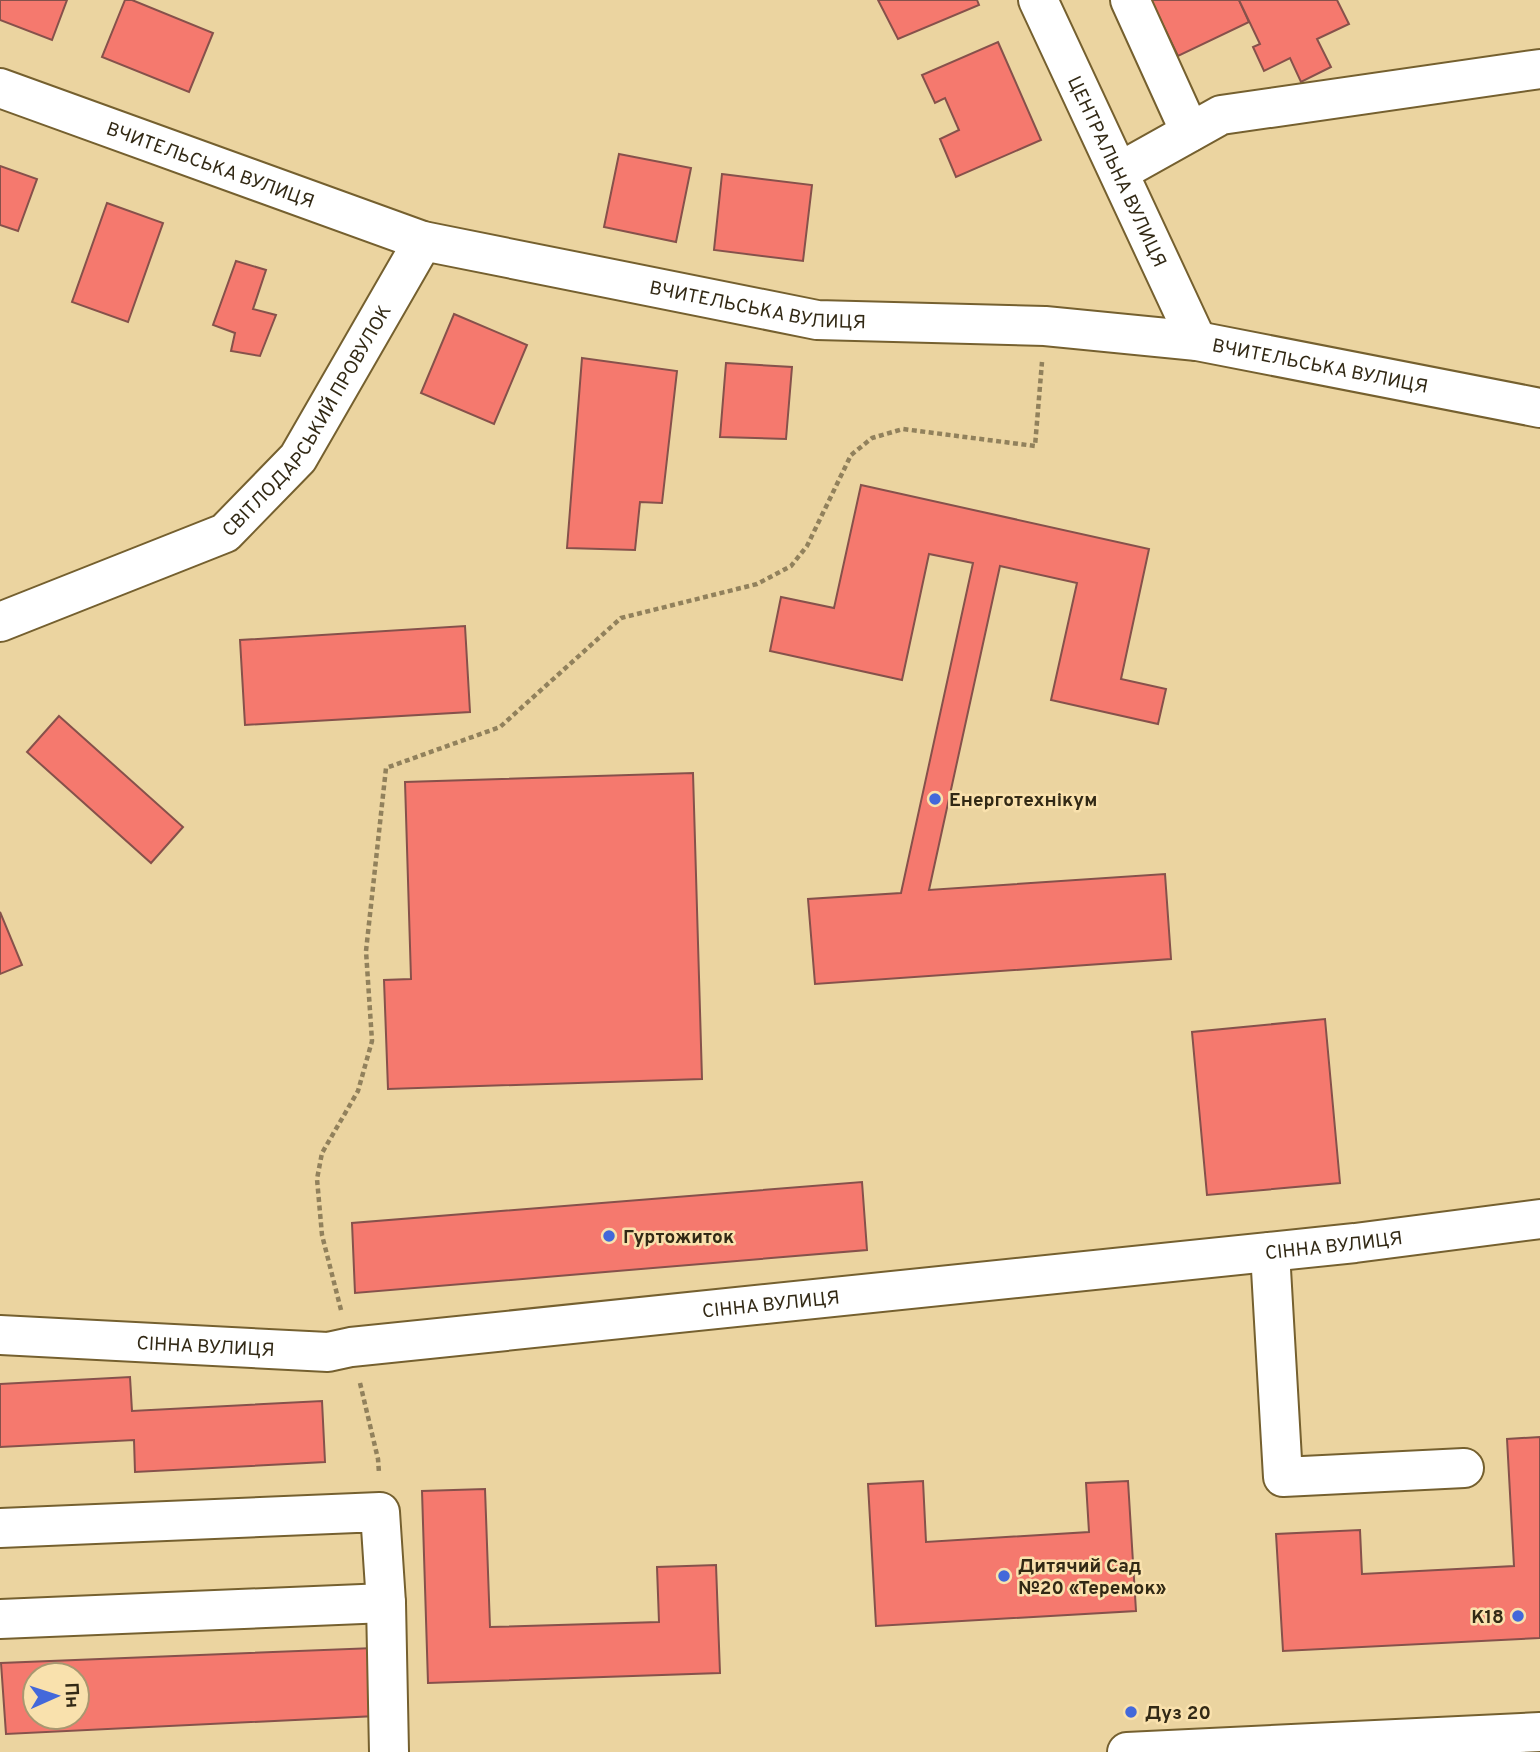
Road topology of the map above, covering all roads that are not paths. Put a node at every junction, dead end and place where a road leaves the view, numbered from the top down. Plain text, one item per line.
1 (1038, 0) edge
2 (1130, 0) edge
3 (1540, 68) edge
4 (0, 88) edge
5 (1190, 132) junction
6 (1119, 172) junction
7 (423, 241) junction
8 (1197, 341) junction
9 (1540, 408) edge
10 (0, 622) edge
11 (1540, 1219) edge
12 (1270, 1252) junction
13 (0, 1335) edge
14 (1464, 1468) dead end
15 (0, 1528) edge
16 (386, 1603) junction
17 (0, 1619) edge
18 (1540, 1732) edge
19 (1288, 1749) edge
20 (389, 1752) edge
21 (1127, 1752) edge

1 - 6 street, ЦЕНТРАЛЬНА ВУЛИЦЯ
2 - 5 street
3 - 5 street
4 - 7 street, ВЧИТЕЛЬСЬКА ВУЛИЦЯ
5 - 6 street
6 - 8 street, ЦЕНТРАЛЬНА ВУЛИЦЯ
7 - 8 street, ВЧИТЕЛЬСЬКА ВУЛИЦЯ
7 - 10 street, СВІТЛОДАРСЬКИЙ ПРОВУЛОК
8 - 9 street, ВЧИТЕЛЬСЬКА ВУЛИЦЯ
11 - 12 street, СІННА ВУЛИЦЯ
12 - 13 street, СІННА ВУЛИЦЯ
12 - 14 street
15 - 16 street
16 - 17 street
16 - 20 street
18 - 19 street
19 - 21 street

